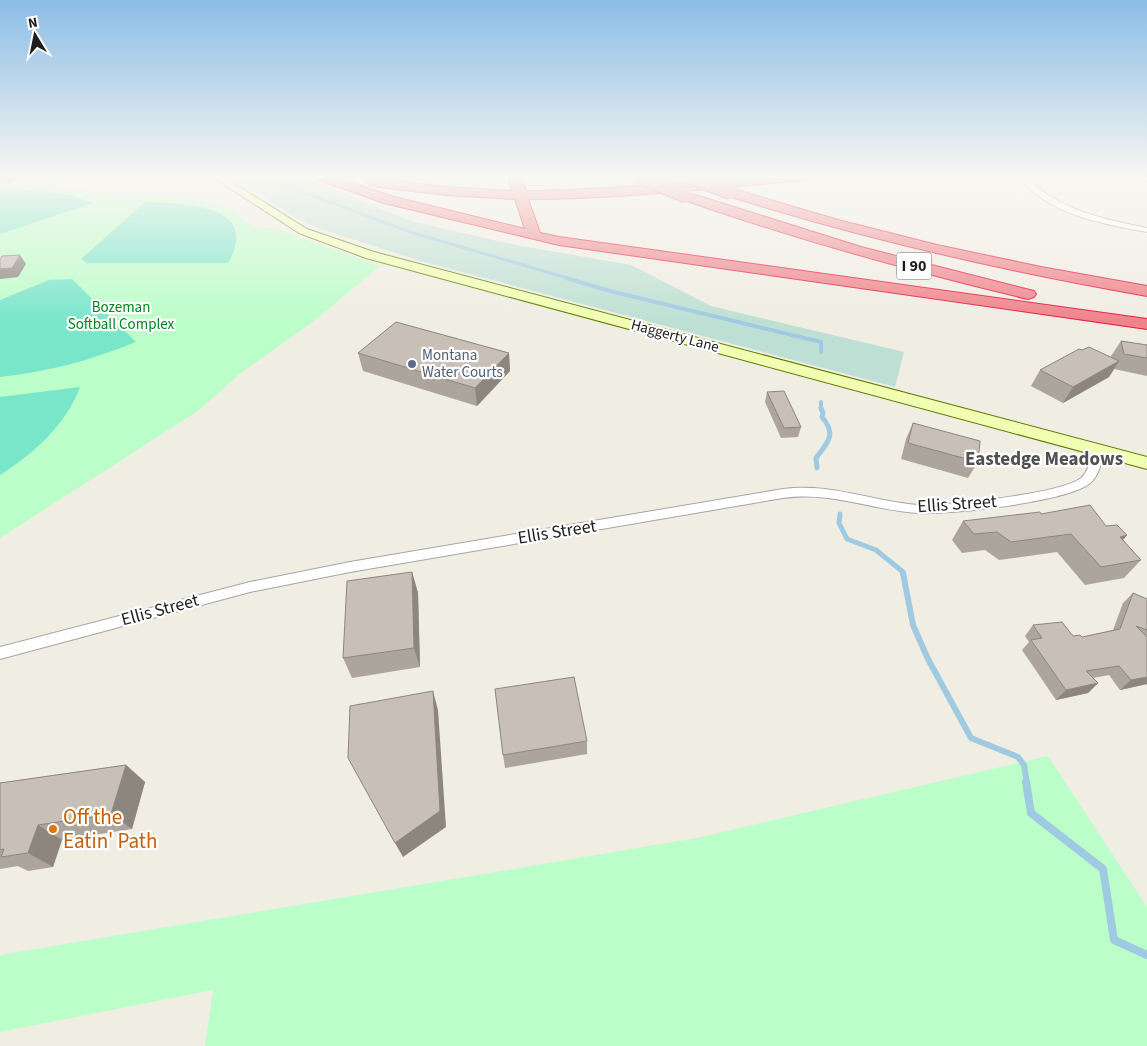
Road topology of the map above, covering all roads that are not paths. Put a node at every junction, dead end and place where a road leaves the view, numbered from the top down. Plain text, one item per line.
1 (292, 225) edge
2 (489, 225) edge
3 (530, 225) edge
4 (771, 225) edge
5 (837, 225) edge
6 (1122, 225) edge
7 (1147, 230) edge
8 (534, 236) junction
9 (1147, 290) edge
10 (1147, 316) edge
11 (1147, 324) edge
12 (1098, 450) junction
13 (1147, 463) edge
14 (0, 653) edge

1 - 12 street, Haggerty Lane
2 - 8 highway
3 - 8 highway
4 - 10 highway, I 90, bridge
5 - 9 highway, I 90
6 - 7 street
8 - 11 highway
12 - 13 street, Haggerty Lane
12 - 14 street, Ellis Street

